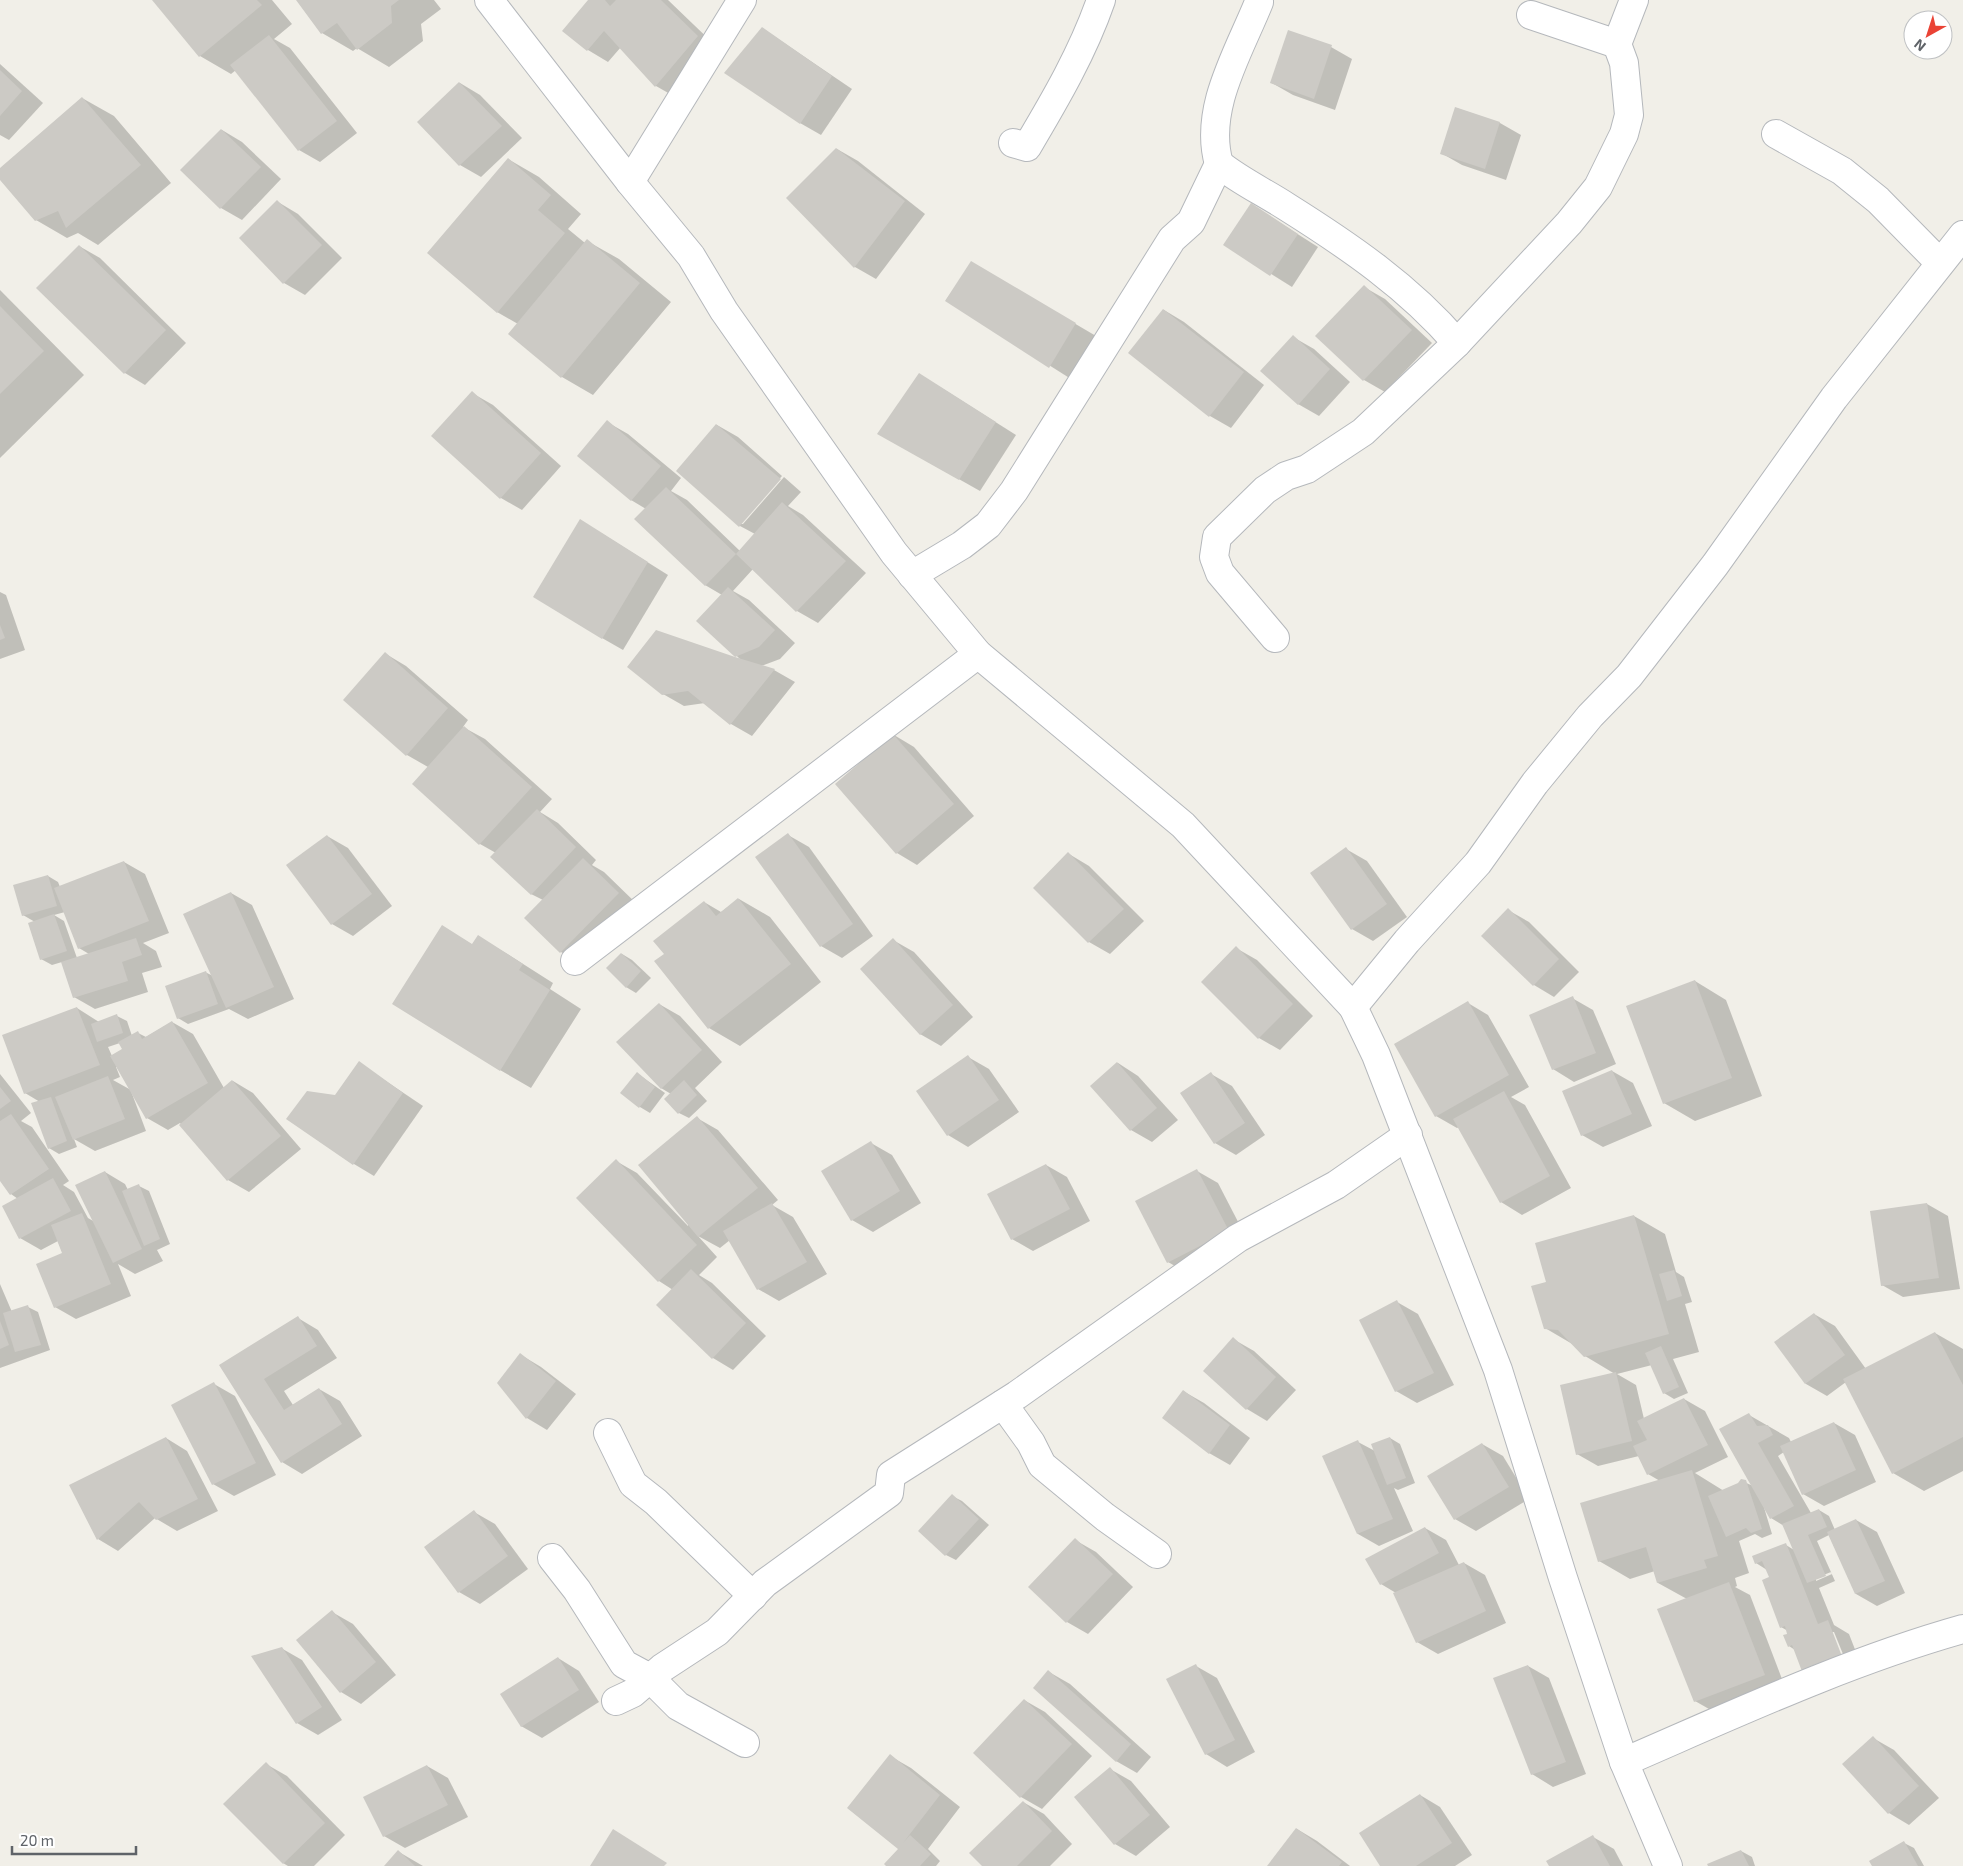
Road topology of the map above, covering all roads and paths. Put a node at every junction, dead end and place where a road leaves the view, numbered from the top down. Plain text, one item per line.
1 (489, 0) edge
2 (742, 0) edge
3 (1101, 0) edge
4 (1634, 0) edge
5 (1259, 2) dead end
6 (1531, 15) dead end
7 (1617, 44) junction
8 (1776, 134) dead end
9 (1013, 143) dead end
10 (1219, 164) junction
11 (630, 182) junction
12 (1963, 235) edge
13 (1939, 262) junction
14 (1456, 344) junction
15 (912, 575) junction
16 (1275, 638) dead end
17 (978, 654) junction
18 (576, 961) dead end
19 (1354, 1007) junction
20 (1408, 1135) junction
21 (1003, 1404) junction
22 (608, 1433) dead end
23 (1157, 1554) dead end
24 (552, 1558) dead end
25 (753, 1596) junction
26 (1963, 1629) edge
27 (650, 1678) junction
28 (616, 1701) dead end
29 (746, 1743) dead end
30 (1624, 1762) junction
31 (1668, 1866) edge

1 - 11 street
2 - 11 street
3 - 9 street
4 - 7 street
5 - 10 street
6 - 7 street
7 - 14 street
8 - 13 street
10 - 14 street
10 - 15 street
11 - 15 street
12 - 13 street
13 - 19 street
14 - 16 street
15 - 17 street
17 - 18 street
17 - 19 street
19 - 20 street
20 - 21 street
20 - 30 street
21 - 23 street
21 - 25 street
22 - 25 street
24 - 27 street
25 - 27 street
26 - 30 street
27 - 28 street
27 - 29 street
30 - 31 street

